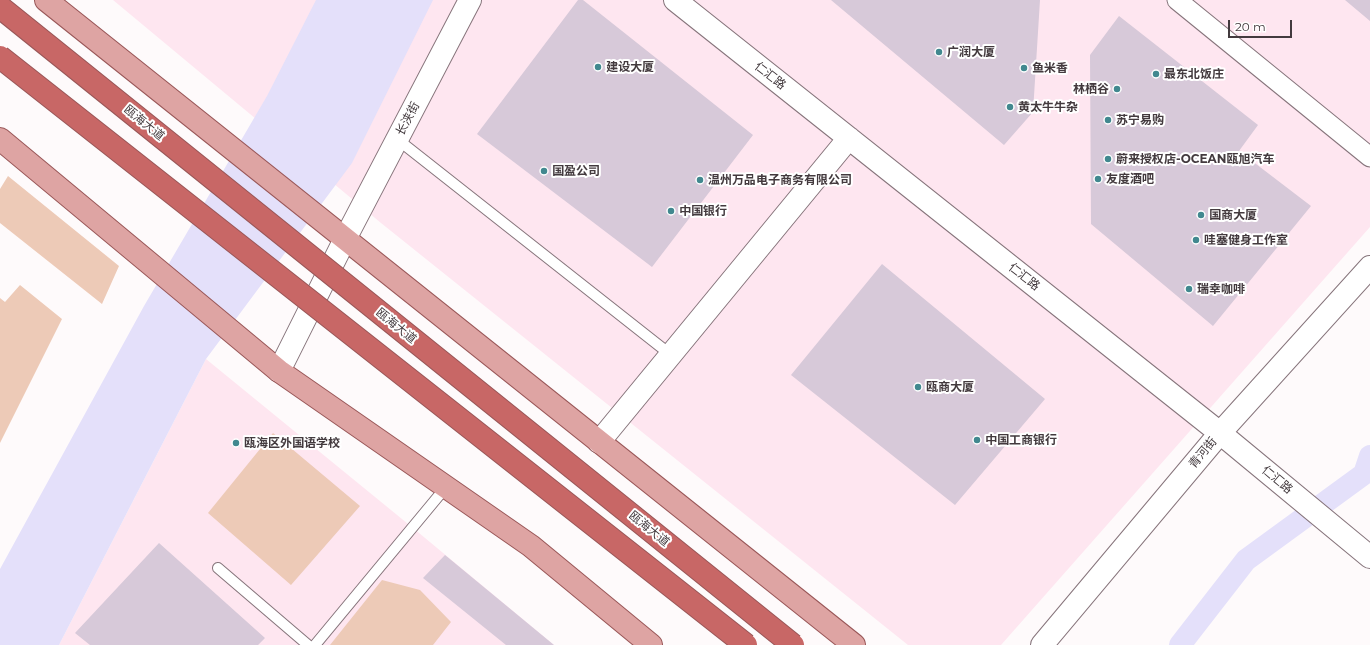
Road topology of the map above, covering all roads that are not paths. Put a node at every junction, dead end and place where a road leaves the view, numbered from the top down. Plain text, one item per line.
1 (46, 0) edge
2 (470, 0) edge
3 (675, 0) edge
4 (1177, 0) edge
5 (0, 7) edge
6 (0, 57) edge
7 (849, 138) junction
8 (0, 139) edge
9 (398, 139) junction
10 (1370, 157) edge
11 (345, 239) junction
12 (1370, 267) edge
13 (671, 355) junction
14 (279, 371) junction
15 (1220, 433) junction
16 (600, 442) junction
17 (446, 487) junction
18 (1370, 557) edge
19 (218, 568) dead end
20 (308, 645) edge
21 (315, 645) edge
22 (651, 645) edge
23 (746, 645) edge
24 (793, 645) edge
25 (854, 645) edge
26 (1042, 645) edge

1 - 11 main road
2 - 9 street, 长浃街
3 - 7 street, 仁汇路
4 - 10 street
5 - 24 highway, 瓯海大道, bridge
6 - 23 highway, bridge
7 - 13 street
7 - 15 street, 仁汇路
8 - 14 main road
9 - 11 street, 长浃街
9 - 13 lane
11 - 14 street, 长浃街
11 - 16 main road
12 - 15 street, 青河街
13 - 16 street
14 - 17 main road
15 - 18 street, 仁汇路
15 - 26 street, 青河街
16 - 25 main road
17 - 21 lane
17 - 22 main road
19 - 20 lane

